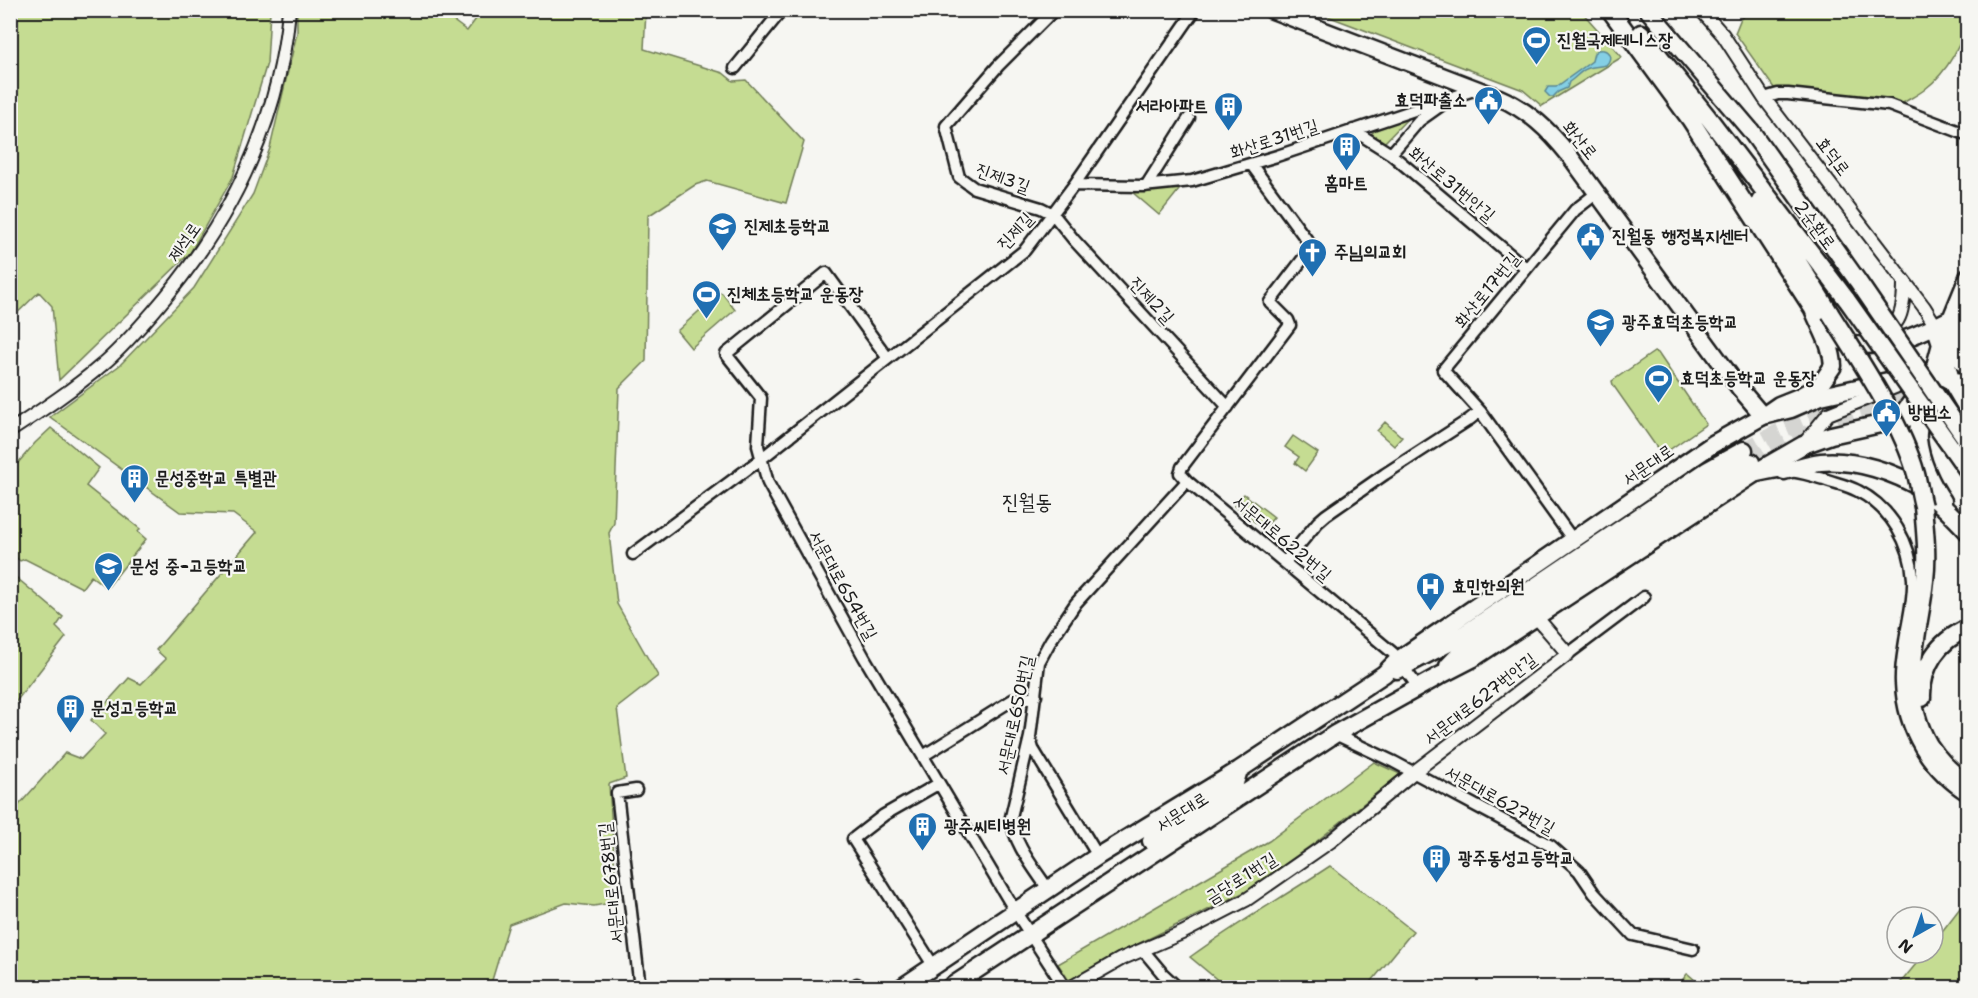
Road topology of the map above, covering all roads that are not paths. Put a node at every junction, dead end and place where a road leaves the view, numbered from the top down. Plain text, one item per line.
1 (289, 10) edge
2 (782, 10) edge
3 (1054, 10) edge
4 (1195, 10) edge
5 (1271, 10) edge
6 (1610, 10) edge
7 (1620, 10) edge
8 (1648, 10) edge
9 (1701, 10) edge
10 (735, 68) dead end
11 (1477, 89) junction
12 (1456, 96) junction
13 (1764, 98) junction
14 (1707, 116) junction
15 (1189, 118) dead end
16 (1353, 130) junction
17 (1968, 135) edge
18 (1391, 154) junction
19 (1251, 164) junction
20 (1074, 184) junction
21 (1146, 186) junction
22 (1597, 193) junction
23 (1053, 214) junction
24 (1526, 268) junction
25 (1968, 276) edge
26 (1904, 283) junction
27 (1813, 309) junction
28 (1968, 309) edge
29 (1942, 322) junction
30 (1868, 344) junction
31 (1947, 347) junction
32 (887, 357) junction
33 (1968, 368) edge
34 (1933, 371) junction
35 (1959, 382) edge
36 (1228, 406) junction
37 (1968, 410) edge
38 (1480, 411) junction
39 (1921, 415) junction
40 (1763, 416) junction
41 (1968, 417) edge
42 (1899, 418) junction
43 (10, 431) edge
44 (1967, 441) edge
45 (1803, 445) junction
46 (761, 459) junction
47 (1749, 463) junction
48 (1784, 471) junction
49 (1968, 471) edge
50 (1187, 481) junction
51 (1964, 528) edge
52 (1573, 540) junction
53 (633, 554) dead end
54 (1285, 562) junction
55 (1644, 597) dead end
56 (1537, 618) junction
57 (1968, 628) edge
58 (1568, 654) junction
59 (1400, 664) junction
60 (1439, 676) junction
61 (1418, 687) junction
62 (1036, 696) junction
63 (1335, 734) junction
64 (1030, 737) junction
65 (922, 756) junction
66 (1239, 770) junction
67 (1414, 772) junction
68 (1968, 773) edge
69 (1968, 783) edge
70 (938, 784) junction
71 (636, 790) dead end
72 (1968, 796) edge
73 (1098, 855) junction
74 (1048, 889) junction
75 (1084, 897) junction
76 (1015, 911) junction
77 (1030, 934) junction
78 (1693, 948) dead end
79 (1143, 950) junction
80 (933, 965) junction
81 (640, 987) edge
82 (901, 987) edge
83 (949, 987) edge
84 (1065, 987) edge
85 (1070, 987) edge
86 (1178, 987) edge

1 - 43 street, 제석로
2 - 10 street
3 - 23 street, 진제3길
4 - 20 street, 진제길
5 - 11 main road, 화산로
6 - 27 main road
7 - 14 main road, 2순환로
8 - 44 main road, 2순환로, bridge
9 - 13 street, 효덕로
11 - 12 street, 화산로31번길
11 - 22 main road, 화산로
12 - 16 street, 화산로31번길
12 - 18 street
13 - 17 street
13 - 26 street, 효덕로
14 - 49 main road, 2순환로, bridge
14 - 69 main road, bridge
15 - 21 street
16 - 18 street, 화산로31번안길
16 - 19 street, 화산로31번길
18 - 24 street, 화산로31번안길
19 - 21 street, 화산로31번길
19 - 36 street
20 - 21 street, 화산로31번길
20 - 23 street, 진제길
22 - 24 street, 화산로17번길
22 - 40 main road, 화산로
23 - 32 street, 진제길
23 - 36 street, 진제2길
24 - 38 street, 화산로17번길
25 - 29 main road
26 - 29 street, 효덕로
26 - 30 street
27 - 30 main road
27 - 40 main road
28 - 29 main road
28 - 31 main road
29 - 30 main road
29 - 31 main road
29 - 34 street
31 - 33 main road
31 - 34 main road
31 - 35 main road
32 - 46 street, 진제길
32 - 46 street, 서문대로654번길
34 - 35 main road
34 - 39 main road
34 - 40 main road, 서문대로
34 - 42 main road
34 - 45 street
35 - 37 main road
36 - 50 street
38 - 52 street, 화산로17번길
38 - 54 street
39 - 41 main road, 서문대로
39 - 42 main road, 서문대로
39 - 51 main road
40 - 52 main road, 서문대로
42 - 45 main road, 서문대로
45 - 47 main road, 서문대로
46 - 53 street, 진제길
46 - 65 street, 서문대로654번길
47 - 48 street
47 - 56 main road, 서문대로
47 - 59 main road, 서문대로
47 - 60 main road, 서문대로
48 - 51 main road
48 - 72 street
50 - 54 street, 서문대로622번길
50 - 62 street, 서문대로650번길
52 - 59 main road, 서문대로
54 - 59 street, 서문대로622번길
55 - 58 street, 서문대로627번안길
56 - 58 street
56 - 60 main road, 서문대로
57 - 68 main road
58 - 67 street, 서문대로627번안길
59 - 61 street, 서문대로622번길
59 - 66 main road, 서문대로
60 - 61 main road, 서문대로
61 - 63 main road, 서문대로
62 - 64 street, 서문대로650번길
62 - 65 street
63 - 67 street, 서문대로627번길
63 - 75 main road, 서문대로
64 - 73 street
64 - 74 street, 서문대로650번길
65 - 70 street, 서문대로654번길
66 - 73 main road, 서문대로
66 - 75 main road
67 - 78 street, 서문대로627번길
67 - 79 street, 금당로1번길
70 - 76 street, 서문대로654번길
70 - 80 street
71 - 81 street, 서문대로678번길
73 - 74 main road, 서문대로
74 - 76 main road, 서문대로
75 - 77 main road, 서문대로
76 - 77 street, 서문대로654번길
76 - 80 main road, 서문대로
77 - 83 main road, 서문대로
77 - 84 street, 서문대로654번길
79 - 85 street, 금당로1번길
79 - 86 street
80 - 82 main road, 서문대로

